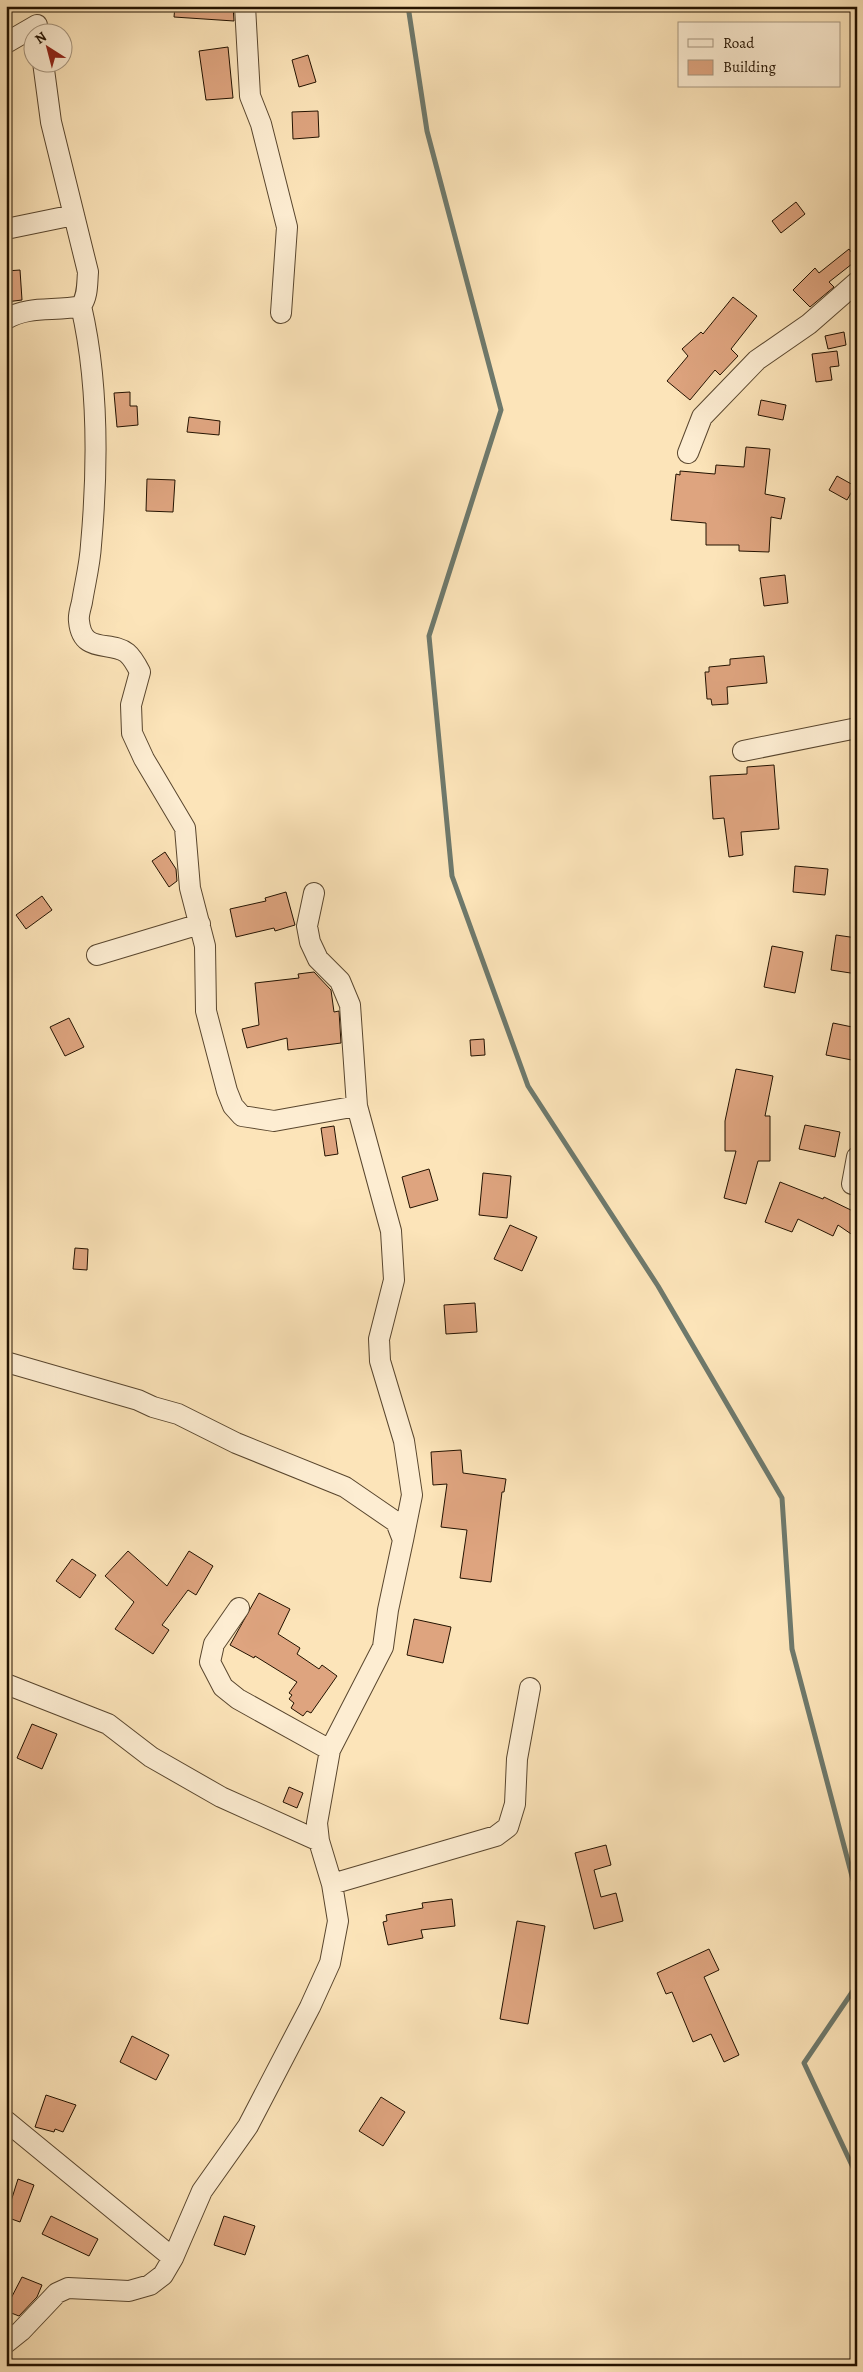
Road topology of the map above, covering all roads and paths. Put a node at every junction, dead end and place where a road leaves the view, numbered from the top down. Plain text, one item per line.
1 (245, 6) edge
2 (38, 21) edge
3 (6, 43) edge
4 (44, 72) edge
5 (74, 215) junction
6 (6, 229) edge
7 (857, 282) edge
8 (81, 306) junction
9 (280, 313) dead end
10 (6, 319) edge
11 (688, 453) dead end
12 (857, 728) edge
13 (744, 751) dead end
14 (314, 893) dead end
15 (200, 924) junction
16 (97, 955) dead end
17 (357, 1106) junction
18 (857, 1157) edge
19 (852, 1184) dead end
20 (6, 1362) edge
21 (403, 1540) junction
22 (240, 1608) dead end
23 (6, 1684) edge
24 (530, 1688) dead end
25 (330, 1750) junction
26 (319, 1841) junction
27 (332, 1884) junction
28 (6, 2121) edge
29 (174, 2258) junction
30 (6, 2343) edge

1 - 9 street
2 - 3 street
4 - 5 street
5 - 6 street
5 - 8 street
7 - 11 street
8 - 10 street
8 - 15 street
12 - 13 street
14 - 17 street
15 - 16 street
15 - 17 street
17 - 21 street
18 - 19 street
20 - 21 street
21 - 25 street
22 - 25 street
23 - 26 street
24 - 27 street
25 - 26 street
26 - 27 street
27 - 29 street
28 - 29 street
29 - 30 street

